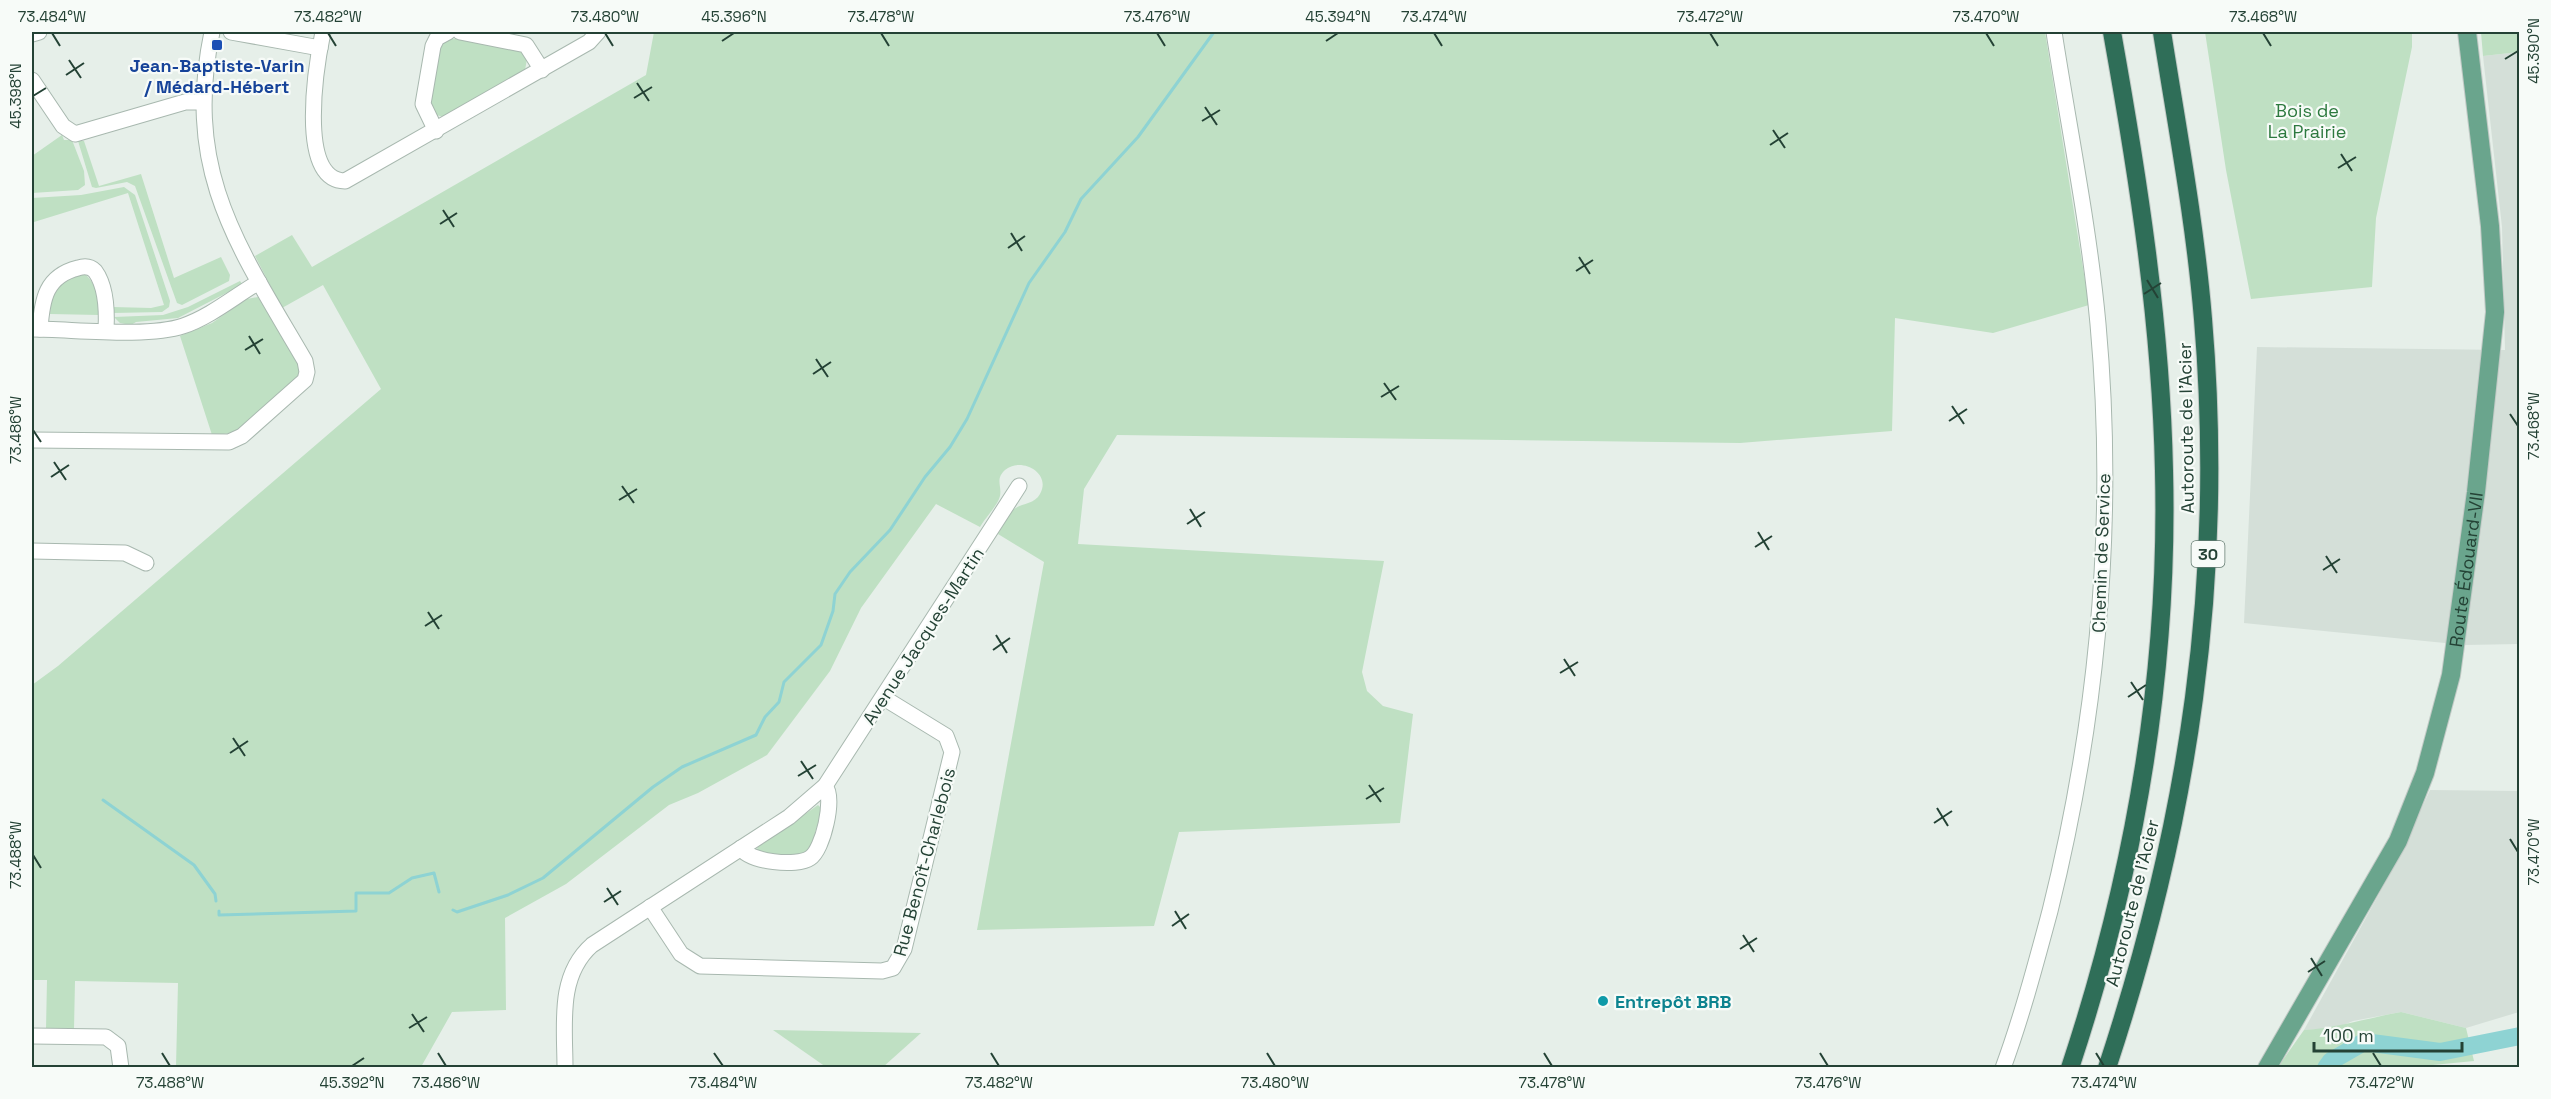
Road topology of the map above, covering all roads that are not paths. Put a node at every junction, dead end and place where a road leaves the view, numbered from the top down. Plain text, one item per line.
1 (39, 32) edge
2 (212, 32) edge
3 (231, 32) edge
4 (323, 32) edge
5 (448, 32) edge
6 (460, 32) edge
7 (598, 32) edge
8 (2054, 32) edge
9 (2112, 32) edge
10 (2162, 32) edge
11 (2467, 32) edge
12 (32, 34) edge
13 (320, 48) junction
14 (542, 70) junction
15 (32, 80) edge
16 (203, 102) junction
17 (436, 131) junction
18 (259, 282) junction
19 (36, 329) edge
20 (106, 330) junction
21 (32, 440) edge
22 (1018, 486) dead end
23 (32, 551) edge
24 (146, 563) dead end
25 (884, 698) junction
26 (825, 786) junction
27 (741, 848) junction
28 (650, 907) junction
29 (32, 1036) edge
30 (121, 1068) edge
31 (565, 1068) edge
32 (2003, 1068) edge
33 (2070, 1068) edge
34 (2107, 1068) edge
35 (2267, 1068) edge

1 - 12 street
2 - 16 street
3 - 13 street
4 - 13 street
5 - 17 street
6 - 14 street
7 - 14 street
8 - 32 street, Chemin de Service
9 - 33 highway, Autoroute de l'Acier
10 - 34 highway, Autoroute de l'Acier / 30
11 - 35 main road, Route Édouard-VII
13 - 17 street
14 - 17 street
15 - 16 street
16 - 18 street
18 - 20 street
18 - 21 street
19 - 20 street
19 - 20 street
22 - 25 street, Avenue Jacques-Martin
23 - 24 street
25 - 26 street, Avenue Jacques-Martin
25 - 28 street, Rue Benoît-Charlebois
26 - 27 street, Avenue Jacques-Martin
26 - 27 street
27 - 28 street, Avenue Jacques-Martin
28 - 31 street, Avenue Jacques-Martin
29 - 30 street

